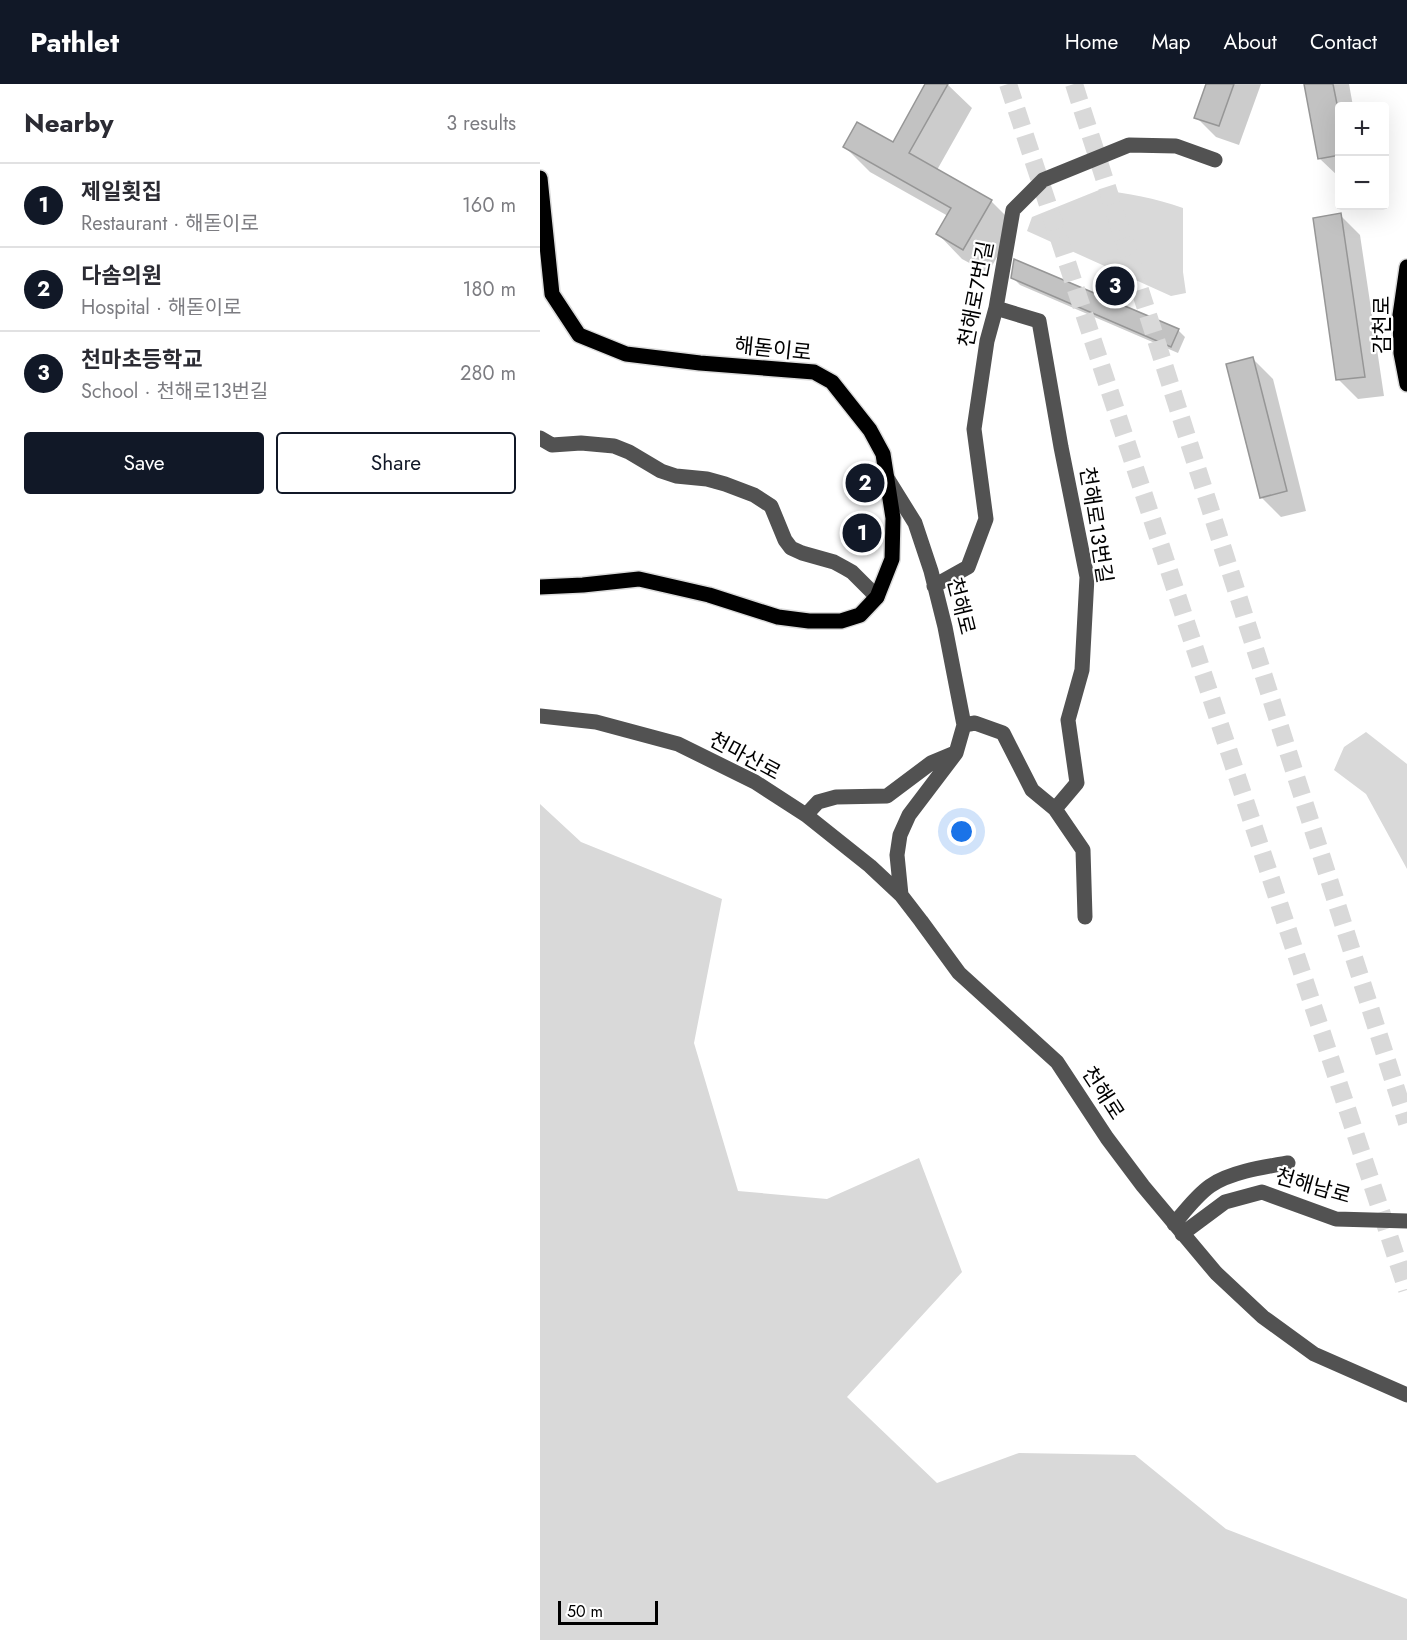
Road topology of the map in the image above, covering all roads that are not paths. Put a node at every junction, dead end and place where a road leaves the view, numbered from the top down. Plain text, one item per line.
1 (1215, 160) dead end
2 (540, 178) edge
3 (1407, 267) edge
4 (996, 308) junction
5 (1407, 384) edge
6 (540, 438) edge
7 (887, 478) junction
8 (934, 586) junction
9 (540, 587) edge
10 (877, 597) junction
11 (540, 716) edge
12 (964, 725) junction
13 (956, 753) junction
14 (1055, 809) junction
15 (806, 815) junction
16 (901, 895) junction
17 (1085, 917) dead end
18 (1288, 1163) dead end
19 (1407, 1221) edge
20 (1178, 1229) junction
21 (1407, 1395) edge

1 - 4 street, 천해로7번길
2 - 7 main road, 해돋이로
3 - 5 main road, 감천로
4 - 8 street, 천해로7번길
4 - 14 street, 천해로13번길
6 - 10 street
7 - 8 street, 천해로
7 - 10 main road, 해돋이로
8 - 12 street, 천해로
9 - 10 main road, 해돋이로
11 - 15 street, 천마산로
12 - 13 street, 천해로
12 - 14 street
13 - 15 street
13 - 16 street, 천해로
14 - 17 street
15 - 16 street, 천마산로
16 - 20 street, 천해로
18 - 20 street
19 - 20 street, 천해남로
20 - 21 street, 천해로

